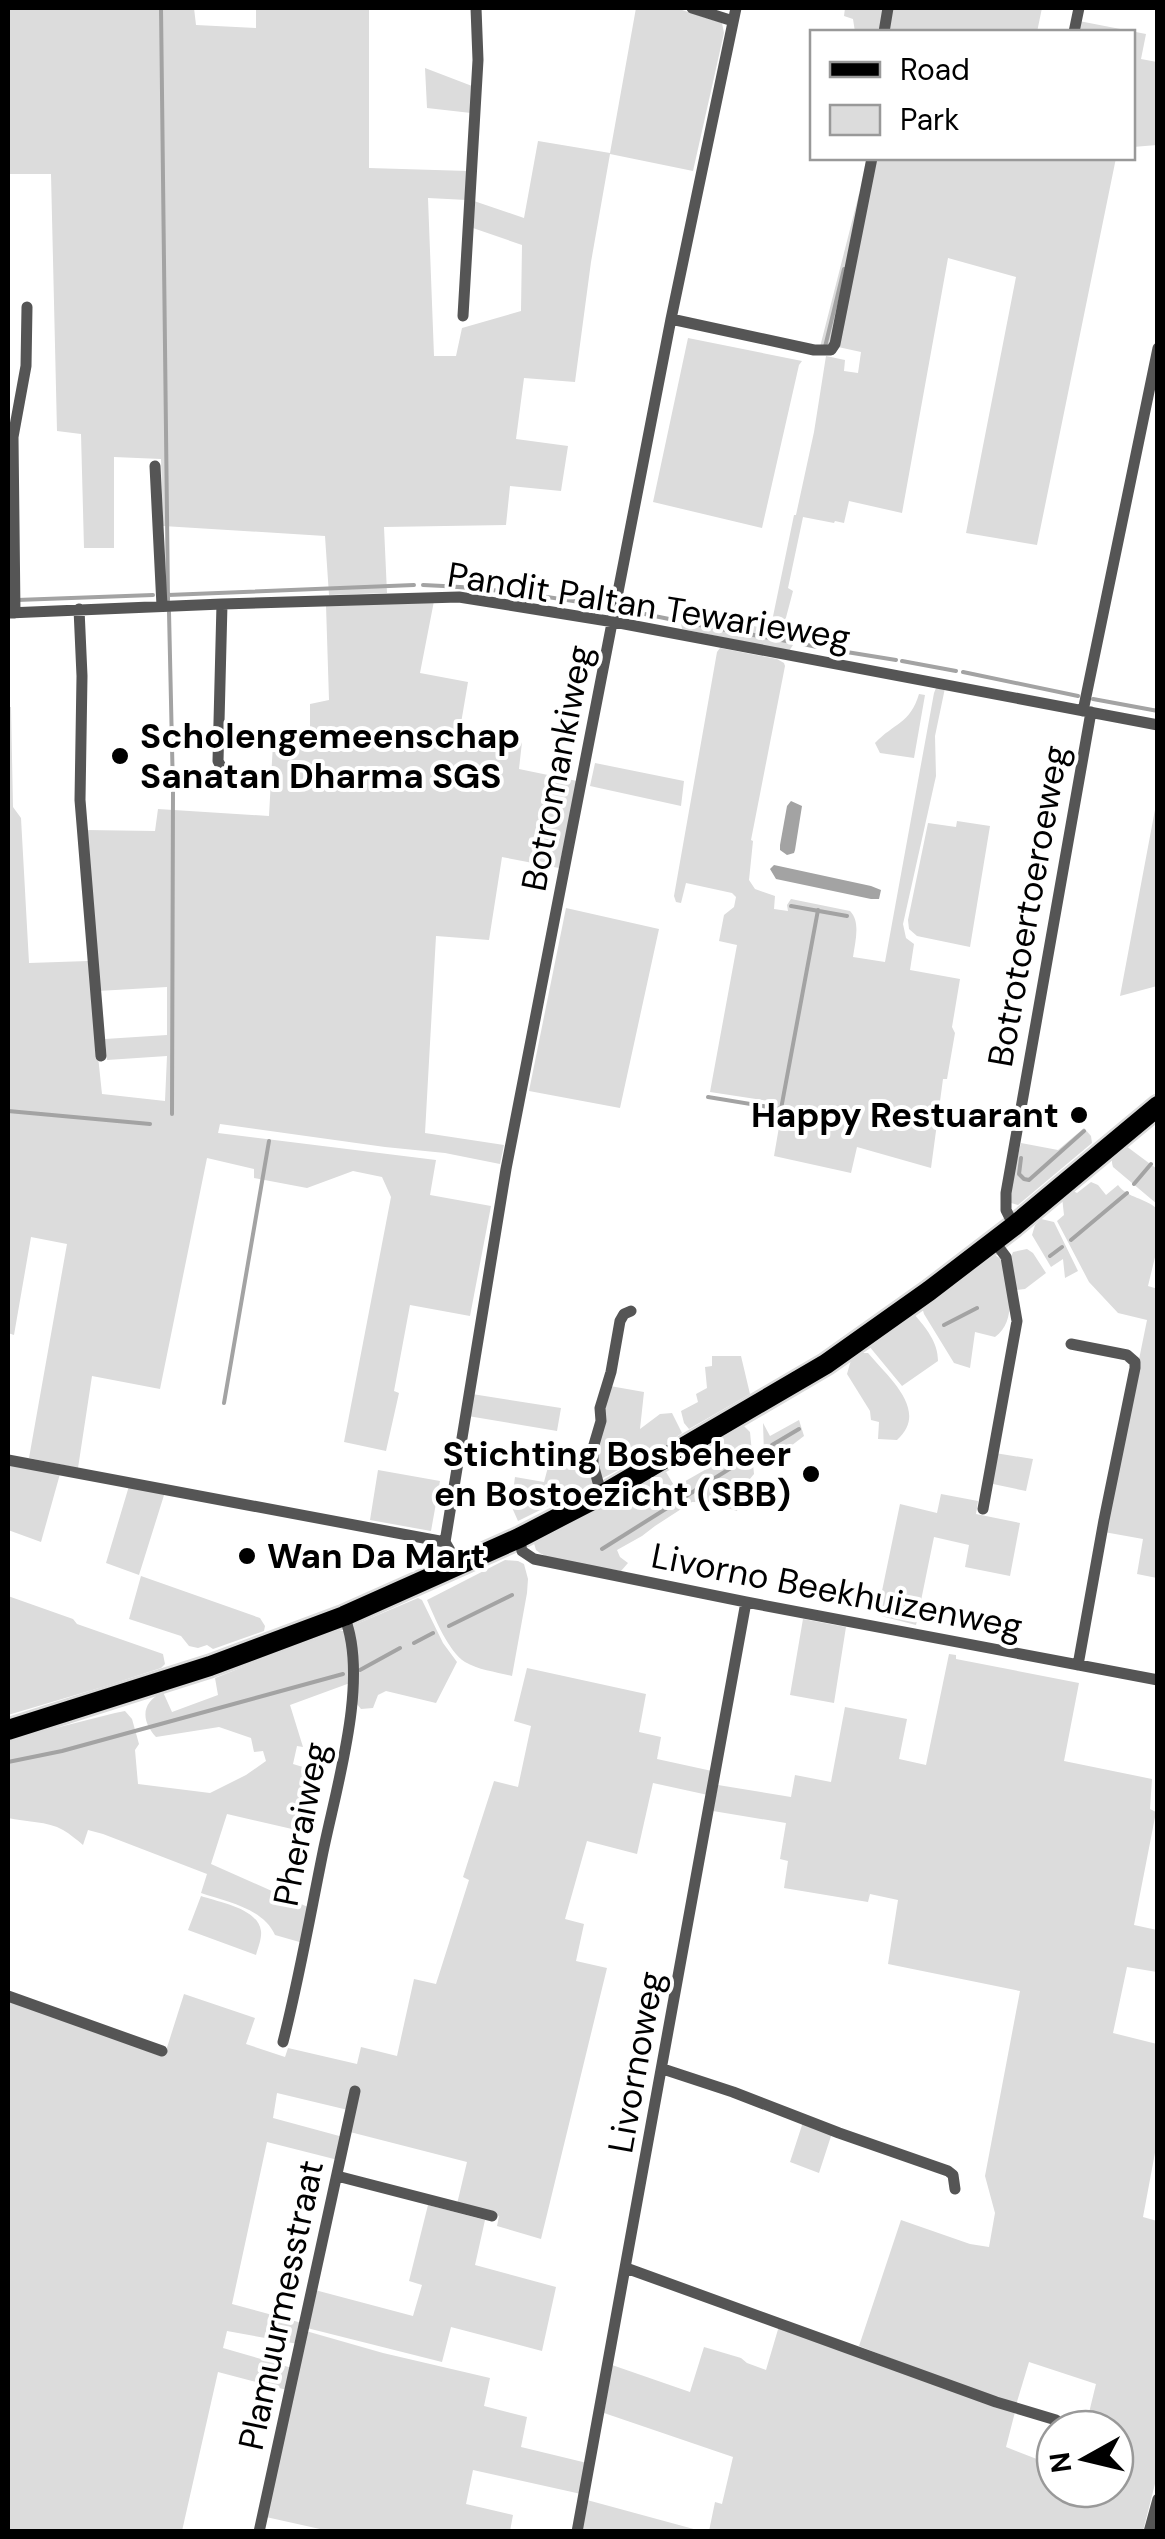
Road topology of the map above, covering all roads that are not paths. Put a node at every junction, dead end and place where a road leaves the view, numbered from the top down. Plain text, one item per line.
1 (476, 8) edge
2 (692, 8) edge
3 (734, 14) edge
4 (872, 160) edge
5 (26, 307) dead end
6 (463, 316) dead end
7 (672, 319) junction
8 (1158, 348) edge
9 (155, 466) dead end
10 (222, 604) junction
11 (162, 606) junction
12 (79, 609) junction
13 (11, 613) edge
14 (614, 622) junction
15 (1087, 711) junction
16 (1158, 725) edge
17 (226, 776) dead end
18 (102, 1056) dead end
19 (1158, 1106) edge
20 (1014, 1226) junction
21 (994, 1240) junction
22 (630, 1311) dead end
23 (1071, 1344) dead end
24 (8, 1460) edge
25 (599, 1486) dead end
26 (983, 1509) dead end
27 (519, 1538) junction
28 (444, 1542) junction
29 (458, 1566) junction
30 (746, 1602) junction
31 (344, 1616) junction
32 (1078, 1665) junction
33 (1158, 1680) edge
34 (8, 1730) edge
35 (8, 1996) edge
36 (284, 2042) dead end
37 (162, 2051) dead end
38 (662, 2069) junction
39 (354, 2091) dead end
40 (337, 2176) junction
41 (955, 2189) dead end
42 (492, 2216) dead end
43 (626, 2268) junction
44 (1035, 2414) edge
45 (1158, 2499) edge
46 (259, 2532) edge
47 (577, 2532) edge
48 (1149, 2532) edge

1 - 6 street
2 - 3 street
3 - 7 street, Botromankiweg
4 - 7 street
5 - 13 street
7 - 14 street, Botromankiweg
8 - 15 street, Botrotoertoeroeweg
9 - 11 street
10 - 11 street, Pandit Paltan Tewarieweg
10 - 14 street, Pandit Paltan Tewarieweg
10 - 17 street
11 - 12 street, Pandit Paltan Tewarieweg
12 - 13 street, Pandit Paltan Tewarieweg
12 - 18 street
14 - 15 street, Pandit Paltan Tewarieweg
14 - 28 street, Botromankiweg
15 - 16 street, Pandit Paltan Tewarieweg
15 - 20 street, Botrotoertoeroeweg
19 - 20 main road
20 - 21 main road
21 - 26 street
21 - 27 main road
22 - 25 street
23 - 32 street
24 - 28 street
27 - 29 main road
27 - 30 street, Livorno Beekhuizenweg
28 - 29 street
29 - 31 main road
30 - 32 street, Livorno Beekhuizenweg
30 - 38 street, Livornoweg
31 - 34 main road
31 - 36 street, Pheraiweg
32 - 33 street, Livorno Beekhuizenweg
35 - 37 street
38 - 41 street
38 - 43 street, Livornoweg
39 - 40 street, Plamuurmesstraat
40 - 42 street
40 - 46 street, Plamuurmesstraat
43 - 44 street
43 - 47 street, Livornoweg
45 - 48 street

